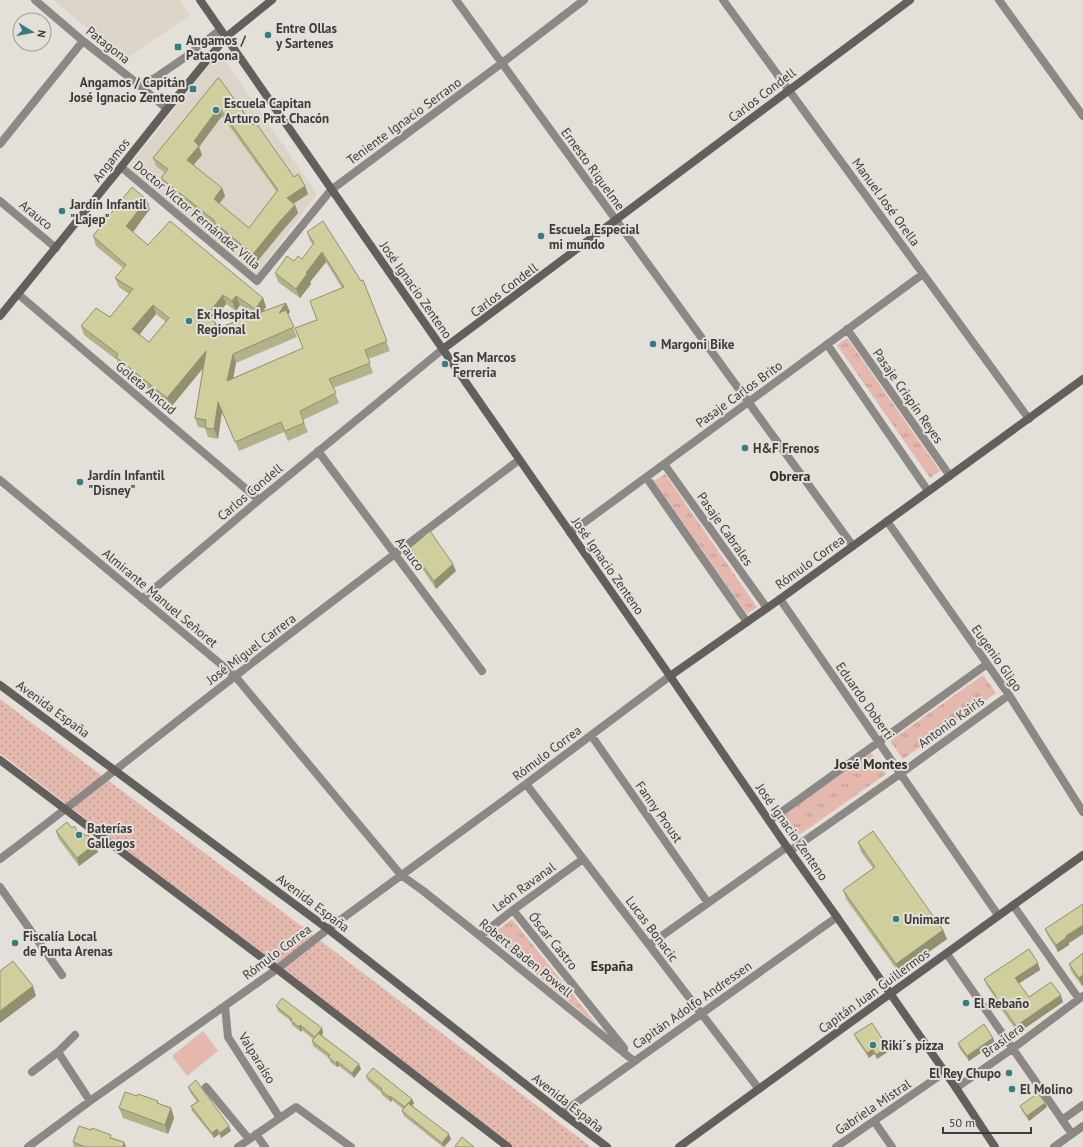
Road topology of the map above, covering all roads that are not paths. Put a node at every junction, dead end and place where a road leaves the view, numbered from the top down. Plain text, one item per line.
1 (35, 0) edge
2 (200, 0) edge
3 (272, 0) edge
4 (456, 0) edge
5 (584, 0) edge
6 (723, 0) edge
7 (910, 0) edge
8 (999, 0) edge
9 (220, 30) junction
10 (226, 37) junction
11 (83, 41) junction
12 (502, 64) junction
13 (138, 84) junction
14 (789, 90) junction
15 (167, 108) junction
16 (1083, 116) edge
17 (0, 144) edge
18 (121, 167) junction
19 (331, 190) junction
20 (0, 201) edge
21 (616, 221) junction
22 (56, 248) junction
23 (923, 274) junction
24 (257, 281) joint
25 (18, 294) junction
26 (0, 316) edge
27 (847, 329) junction
28 (827, 344) junction
29 (443, 350) junction
30 (1083, 379) edge
31 (748, 402) junction
32 (1029, 419) junction
33 (318, 451) junction
34 (519, 460) junction
35 (664, 464) junction
36 (950, 476) junction
37 (646, 478) junction
38 (0, 480) edge
39 (928, 491) junction
40 (259, 500) junction
41 (887, 521) junction
42 (570, 533) junction
43 (853, 546) junction
44 (395, 554) junction
45 (142, 599) junction
46 (780, 599) junction
47 (767, 608) junction
48 (747, 622) junction
49 (987, 664) junction
50 (482, 671) dead end
51 (235, 676) junction
52 (670, 676) junction
53 (0, 685) edge
54 (1008, 695) junction
55 (591, 735) junction
56 (879, 742) junction
57 (0, 760) edge
58 (115, 770) junction
59 (900, 774) junction
60 (526, 784) junction
61 (66, 810) junction
62 (1083, 812) edge
63 (769, 821) junction
64 (789, 849) junction
65 (1083, 855) edge
66 (0, 859) edge
67 (583, 859) junction
68 (401, 875) junction
69 (0, 887) edge
70 (708, 903) junction
71 (1013, 905) junction
72 (513, 910) junction
73 (998, 915) junction
74 (837, 917) junction
75 (328, 929) junction
76 (480, 936) junction
77 (649, 945) junction
78 (946, 954) junction
79 (277, 969) junction
80 (62, 975) dead end
81 (890, 994) junction
82 (1081, 998) edge
83 (225, 1006) junction
84 (701, 1013) junction
85 (75, 1035) dead end
86 (1012, 1048) junction
87 (58, 1052) junction
88 (634, 1061) junction
89 (32, 1072) dead end
90 (945, 1072) junction
91 (206, 1087) dead end
92 (956, 1088) junction
93 (759, 1089) junction
94 (90, 1101) junction
95 (1083, 1105) edge
96 (562, 1113) junction
97 (280, 1118) junction
98 (1062, 1120) junction
99 (874, 1121) junction
100 (1083, 1126) edge
101 (1072, 1134) junction
102 (253, 1137) junction
103 (28, 1147) edge
104 (238, 1147) edge
105 (265, 1147) edge
106 (350, 1147) edge
107 (508, 1147) edge
108 (607, 1147) edge
109 (679, 1147) edge
110 (836, 1147) edge
111 (892, 1147) edge
112 (995, 1147) edge
113 (1054, 1147) edge

1 - 11 street, Patagona
2 - 9 street, José Ignacio Zenteno
3 - 10 street, Angamos
4 - 12 street, Ernesto Riquelme
5 - 12 street, Teniente Ignacio Serrano
6 - 14 street, Manuel José Orella
7 - 14 street, Carlos Condell
8 - 16 street
9 - 10 street, José Ignacio Zenteno
9 - 13 street
10 - 15 street, Angamos
10 - 19 street, José Ignacio Zenteno
11 - 13 street, Patagona
11 - 17 street
12 - 19 street, Teniente Ignacio Serrano
12 - 21 street, Ernesto Riquelme
13 - 15 street, Patagona
14 - 21 street, Carlos Condell
14 - 23 street, Manuel José Orella
15 - 18 street, Angamos
18 - 22 street, Angamos
18 - 24 street, Doctor Víctor Fernández Villa
19 - 24 street, Teniente Ignacio Serrano
19 - 29 street, José Ignacio Zenteno
20 - 22 street, Arauco
21 - 29 street, Carlos Condell
21 - 31 street, Ernesto Riquelme
22 - 25 street, Angamos
23 - 27 street, Pasaje Carlos Brito
23 - 32 street, Manuel José Orella
25 - 26 street, Angamos
25 - 40 street, Goleta Ancud
27 - 28 street, Pasaje Carlos Brito
27 - 36 street, Pasaje Crispín Reyes
28 - 31 street, Pasaje Carlos Brito
28 - 39 street
29 - 33 street, Carlos Condell
29 - 34 street, José Ignacio Zenteno
30 - 32 street, Rómulo Correa
31 - 35 street, Pasaje Carlos Brito
31 - 43 street, Ernesto Riquelme
32 - 36 street, Rómulo Correa
33 - 40 street, Carlos Condell
33 - 44 street, Arauco
34 - 42 street, José Ignacio Zenteno
34 - 44 street, José Miguel Carrera
35 - 37 street, Pasaje Carlos Brito
35 - 47 street, Pasaje Cabrales
36 - 39 street, Rómulo Correa
37 - 42 street, Pasaje Carlos Brito
37 - 48 street
38 - 45 street, Almirante Manuel Señoret
39 - 41 street, Rómulo Correa
40 - 45 street, Carlos Condell
41 - 43 street, Rómulo Correa
41 - 49 street, Eugenio Gligo
42 - 52 street, José Ignacio Zenteno
43 - 46 street, Rómulo Correa
44 - 50 street, Arauco
44 - 51 street, José Miguel Carrera
45 - 51 street, Almirante Manuel Señoret
46 - 47 street, Rómulo Correa
46 - 56 street, Eduardo Doberti
47 - 48 street, Rómulo Correa
48 - 52 street, Rómulo Correa
49 - 54 street, Eugenio Gligo
49 - 56 street, Antonio Kairis
51 - 58 street, José Miguel Carrera
51 - 68 street, Almirante Manuel Señoret
52 - 55 street, Rómulo Correa
52 - 63 street, José Ignacio Zenteno
53 - 58 street, Avenida España
54 - 59 street, Antonio Kairis
54 - 62 street, Eugenio Gligo
55 - 60 street, Rómulo Correa
55 - 70 street, Fanny Proust
56 - 59 street, Eduardo Doberti
56 - 63 street, Antonio Kairis
57 - 61 street
58 - 61 street, José Miguel Carrera
58 - 75 street, Avenida España
59 - 64 street, Antonio Kairis
59 - 73 street, Eduardo Doberti
60 - 67 street, Lucas Bonacic
60 - 68 street, Rómulo Correa
61 - 66 street, José Miguel Carrera
61 - 79 street
63 - 64 street, José Ignacio Zenteno
64 - 70 street, Antonio Kairis
64 - 74 street, José Ignacio Zenteno
65 - 71 street, Capitán Juan Guillermos
67 - 72 street, León Ravanal
67 - 77 street, Lucas Bonacic
68 - 75 street, Rómulo Correa
68 - 76 street, Robert Baden Powell
69 - 80 street
70 - 77 street, Antonio Kairis
71 - 73 street, Capitán Juan Guillermos
71 - 82 street
72 - 76 street, León Ravanal
72 - 88 street, Óscar Castro
73 - 78 street, Capitán Juan Guillermos
74 - 81 street, José Ignacio Zenteno
74 - 84 street, Capitán Adolfo Andressen
75 - 79 street, Rómulo Correa
75 - 96 street, Avenida España
76 - 88 street, Robert Baden Powell
77 - 84 street, Lucas Bonacic
78 - 81 street, Capitán Juan Guillermos
78 - 86 street
79 - 83 street, Rómulo Correa
79 - 107 street
81 - 90 street, José Ignacio Zenteno
81 - 93 street, Capitán Juan Guillermos
82 - 86 street, Brasilera
83 - 94 street, Rómulo Correa
83 - 97 street, Valparaíso
84 - 88 street, Capitán Adolfo Andressen
84 - 93 street, Lucas Bonacic
85 - 87 street
86 - 92 street, Brasilera
86 - 98 street
87 - 89 street
87 - 94 street
88 - 96 street, Capitán Adolfo Andressen
90 - 92 street, José Ignacio Zenteno
90 - 99 street, Gabriela Mistral
91 - 102 street
92 - 112 street, José Ignacio Zenteno
93 - 109 street, Capitán Juan Guillermos
94 - 103 street, Rómulo Correa
95 - 98 street
96 - 108 street, Avenida España
97 - 102 street
97 - 106 street
98 - 101 street
99 - 110 street, Gabriela Mistral
99 - 111 street
100 - 101 street
101 - 113 street
102 - 104 street
102 - 105 street

